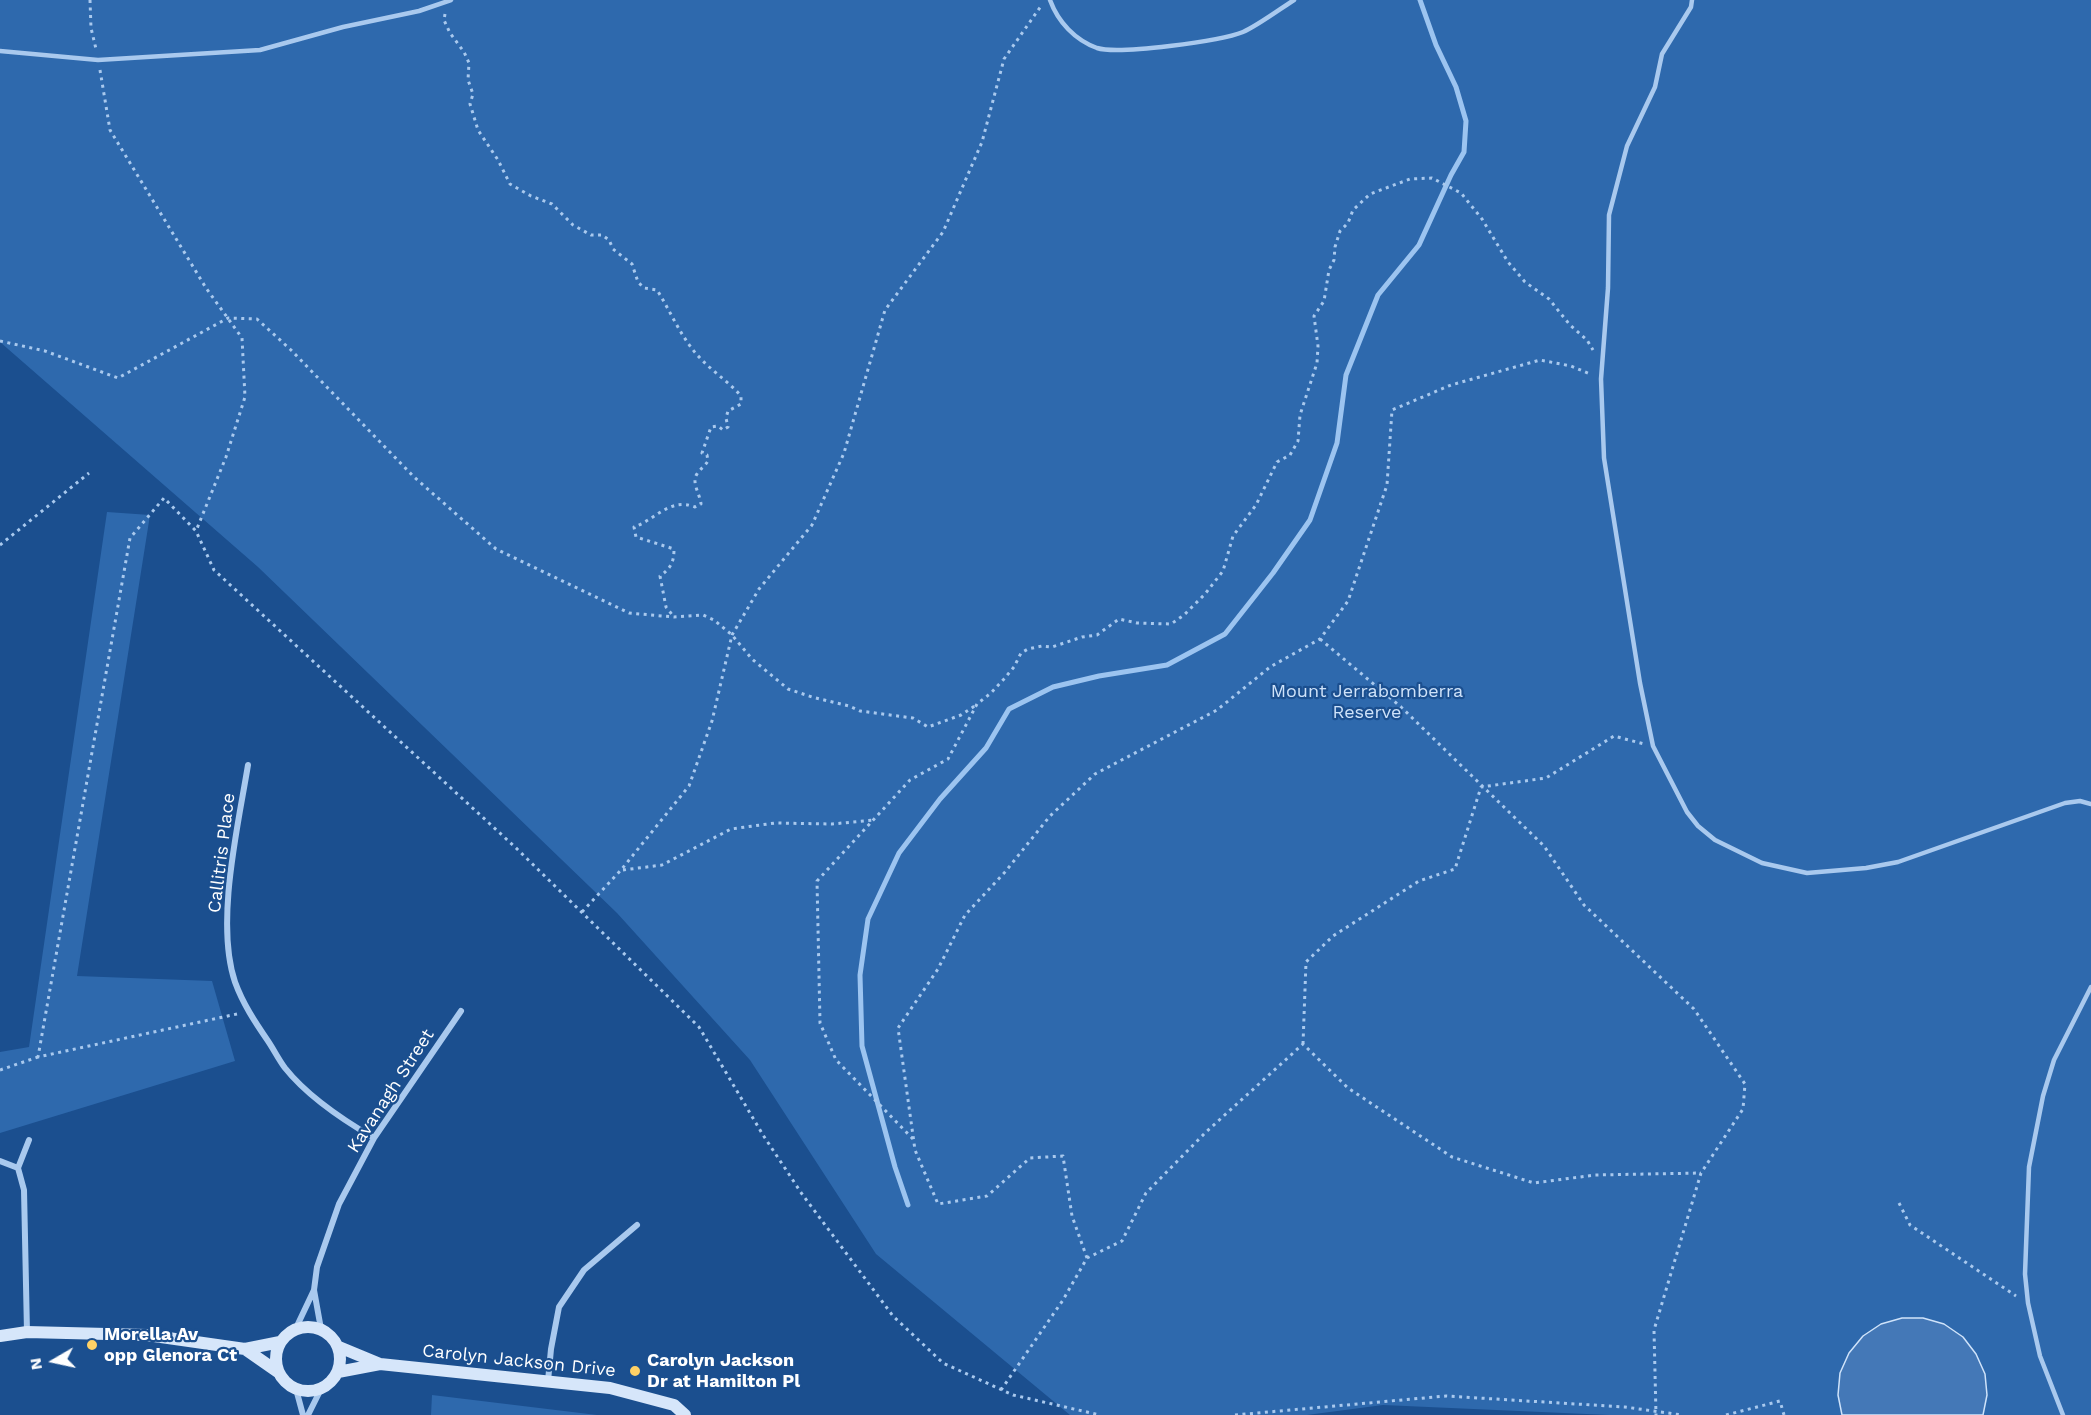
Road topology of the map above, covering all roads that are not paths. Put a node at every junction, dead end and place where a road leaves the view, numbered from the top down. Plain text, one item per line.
1 (1048, 0) edge
2 (1294, 0) edge
3 (1692, 0) edge
4 (449, 1) edge
5 (0, 51) edge
6 (248, 765) dead end
7 (2091, 804) edge
8 (2091, 987) edge
9 (461, 1011) dead end
10 (374, 1138) junction
11 (29, 1140) dead end
12 (0, 1161) edge
13 (18, 1168) junction
14 (637, 1225) dead end
15 (314, 1290) junction
16 (296, 1328) junction
17 (321, 1329) junction
18 (27, 1332) junction
19 (0, 1336) edge
20 (280, 1341) junction
21 (339, 1347) junction
22 (245, 1349) junction
23 (380, 1364) junction
24 (278, 1372) junction
25 (338, 1372) junction
26 (548, 1381) junction
27 (296, 1389) junction
28 (321, 1389) junction
29 (303, 1415) edge
30 (308, 1415) edge
31 (685, 1415) edge
32 (2063, 1415) edge

1 - 2 lane
3 - 7 lane
4 - 5 lane
6 - 10 street, Callitris Place
8 - 32 lane
9 - 10 street, Kavanagh Street
10 - 15 street, Kavanagh Street
11 - 13 street
12 - 13 street
13 - 18 street
14 - 26 street
15 - 16 street, Kavanagh Street
15 - 17 street, Kavanagh Street
16 - 17 street
16 - 20 street
17 - 21 street
18 - 19 street
18 - 22 street
20 - 22 street
20 - 24 street
21 - 23 street, Carolyn Jackson Drive
21 - 25 street
22 - 24 street
23 - 25 street, Carolyn Jackson Drive
23 - 26 street, Carolyn Jackson Drive
24 - 27 street
25 - 28 street
26 - 31 street, Carolyn Jackson Drive
27 - 28 street
27 - 29 street
28 - 30 street

